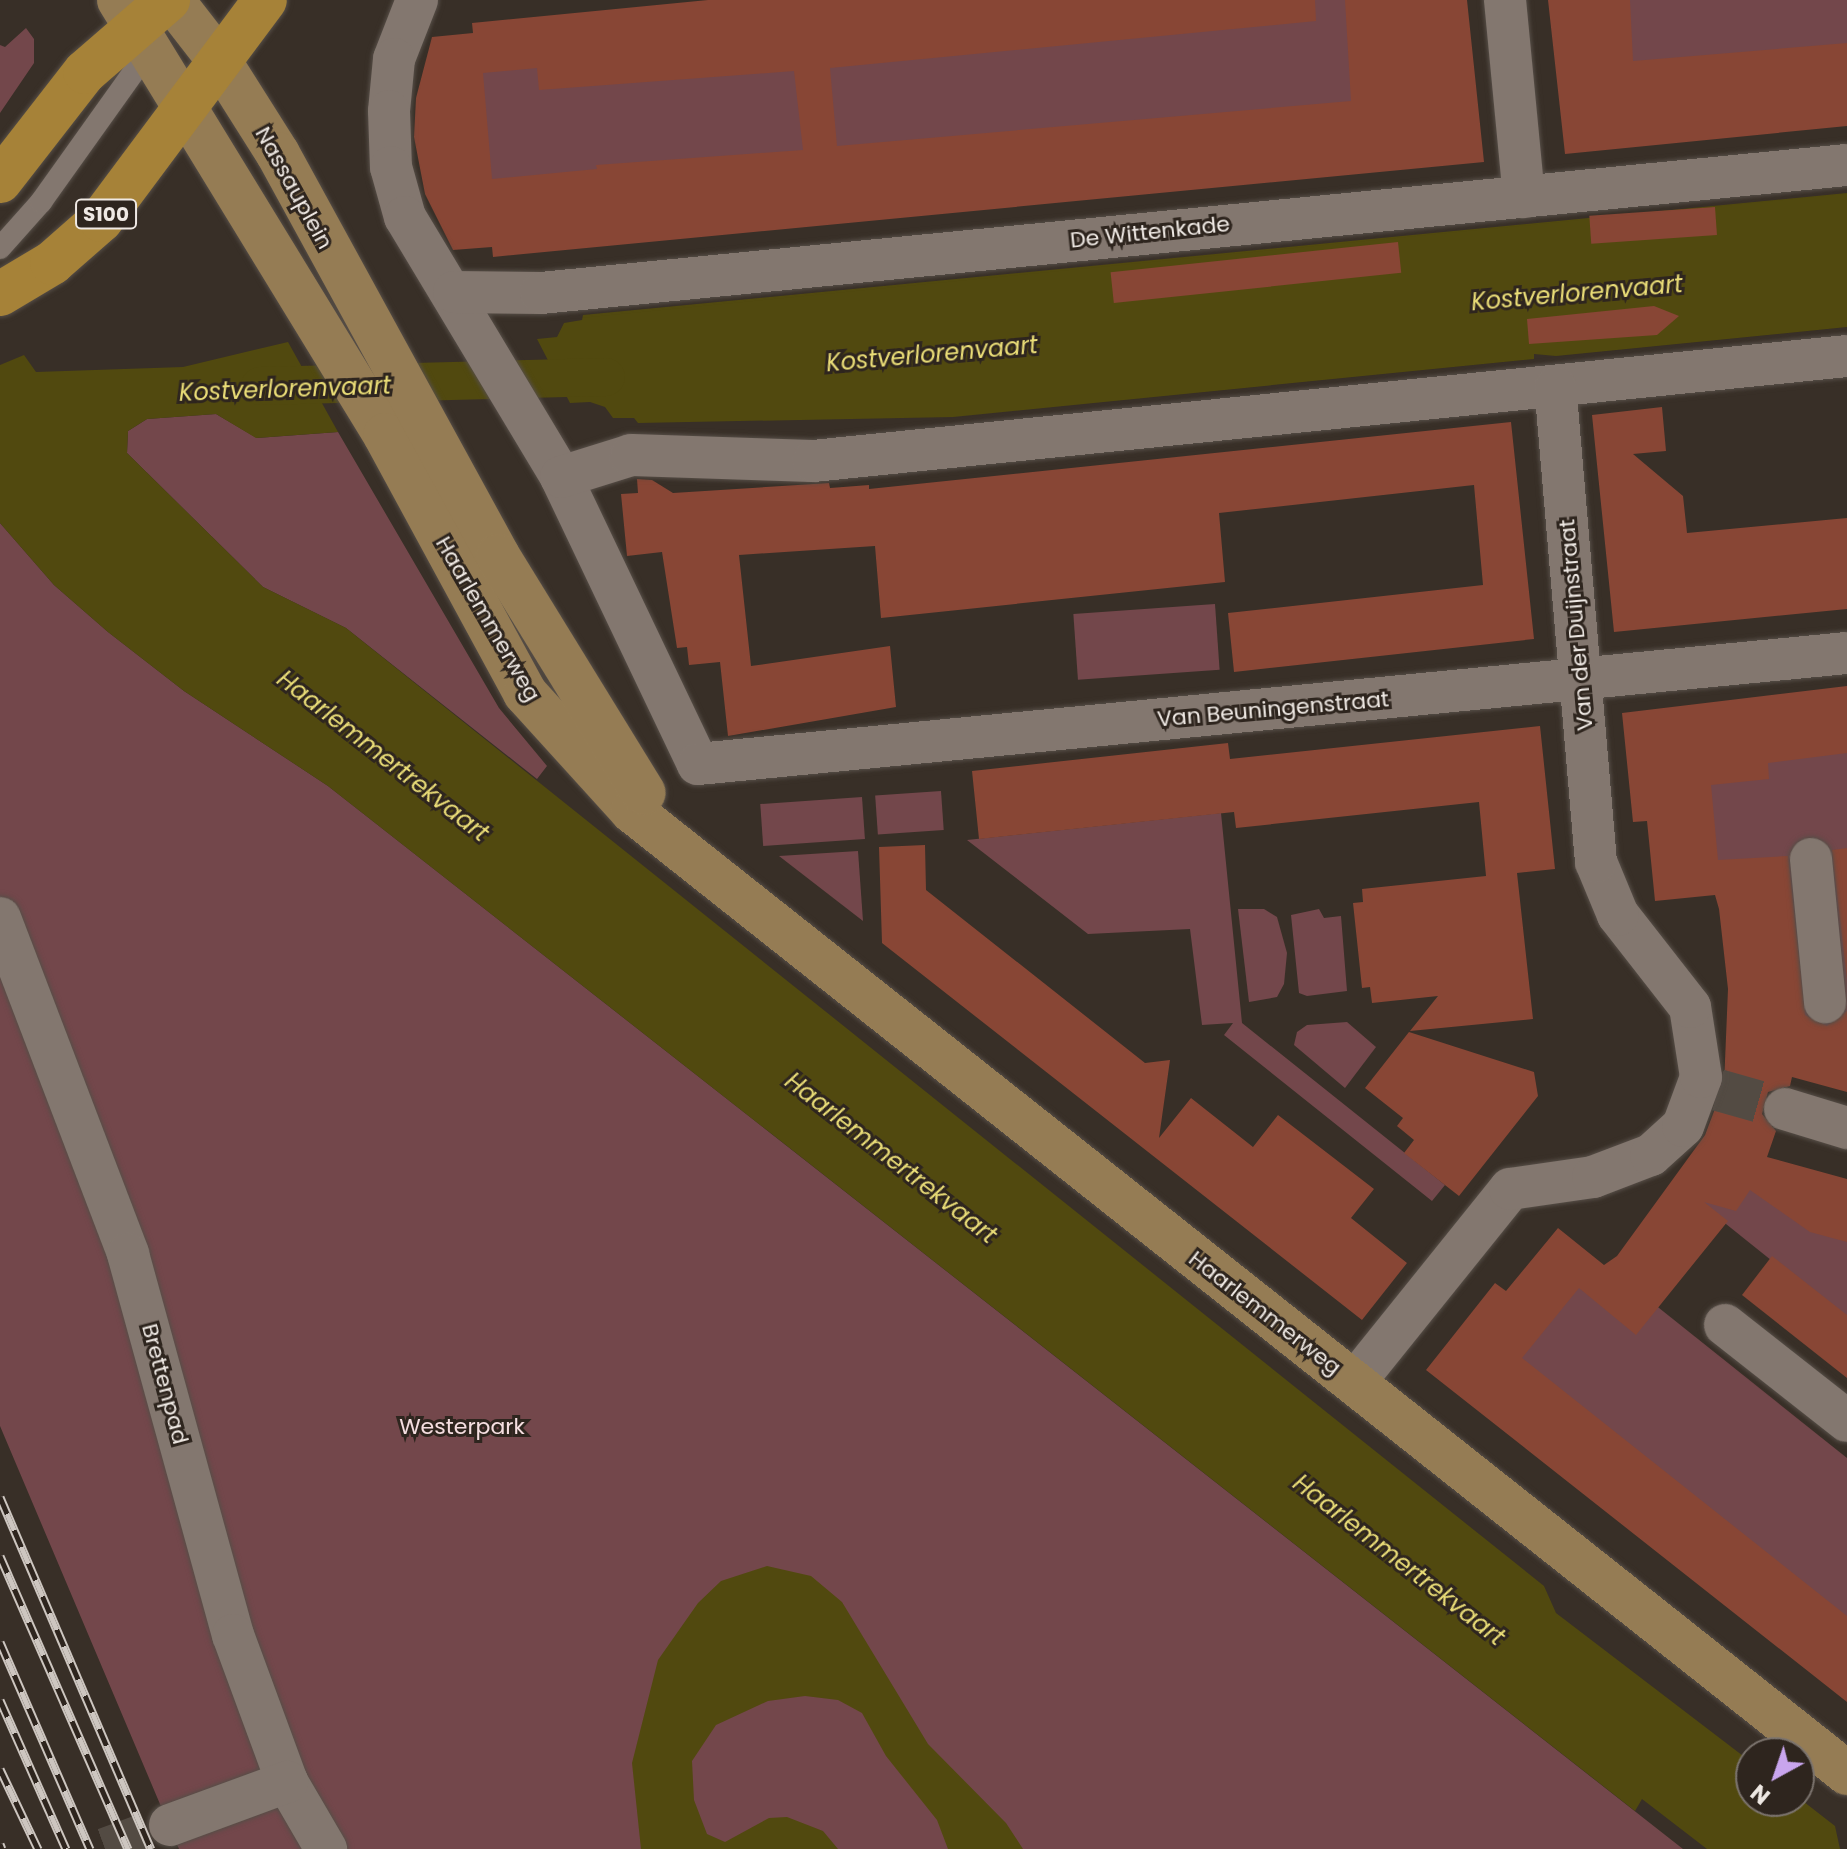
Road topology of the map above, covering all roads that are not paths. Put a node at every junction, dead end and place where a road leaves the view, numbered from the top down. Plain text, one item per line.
1 (170, 0) edge
2 (265, 0) edge
3 (417, 0) edge
4 (1505, 0) edge
5 (135, 26) edge
6 (218, 59) junction
7 (186, 107) junction
8 (1847, 165) edge
9 (0, 181) edge
10 (1524, 197) junction
11 (0, 248) edge
12 (454, 292) junction
13 (0, 294) edge
14 (1847, 356) edge
15 (1555, 388) junction
16 (429, 433) joint
17 (385, 435) joint
18 (561, 477) junction
19 (1847, 653) edge
20 (1580, 680) junction
21 (685, 851) junction
22 (1811, 859) dead end
23 (0, 918) edge
24 (1818, 927) edge
25 (1825, 1002) dead end
26 (1785, 1109) tunnel mouth
27 (1847, 1128) edge
28 (1725, 1325) dead end
29 (1354, 1383) junction
30 (1847, 1421) edge
31 (1847, 1773) edge
32 (287, 1782) junction
33 (170, 1825) tunnel mouth
34 (326, 1849) edge

1 - 5 main road, Nassauplein
1 - 6 main road, Nassauplein
2 - 6 main road, S100
3 - 12 street
4 - 10 street
5 - 7 main road, Nassauplein
5 - 9 main road, Nassauplein
5 - 11 lane, Nassauplein
6 - 7 main road, S100
6 - 16 main road, Nassauplein
7 - 13 main road, S100
7 - 17 main road, Nassauplein
8 - 10 street, De Wittenkade
10 - 12 street, De Wittenkade
12 - 18 street
14 - 15 street
15 - 18 street
15 - 20 street, Van der Duijnstraat
16 - 21 main road, Haarlemmerweg
17 - 21 main road, Haarlemmerweg
18 - 20 street, Van Beuningenstraat
19 - 20 street, Van Beuningenstraat
20 - 29 street, Van der Duijnstraat
21 - 29 main road, Haarlemmerweg
22 - 24 street
23 - 32 street, Brettenpad
24 - 25 street
26 - 27 street
28 - 30 street
29 - 31 main road, Haarlemmerweg
32 - 33 street
32 - 34 street, Brettenpad

